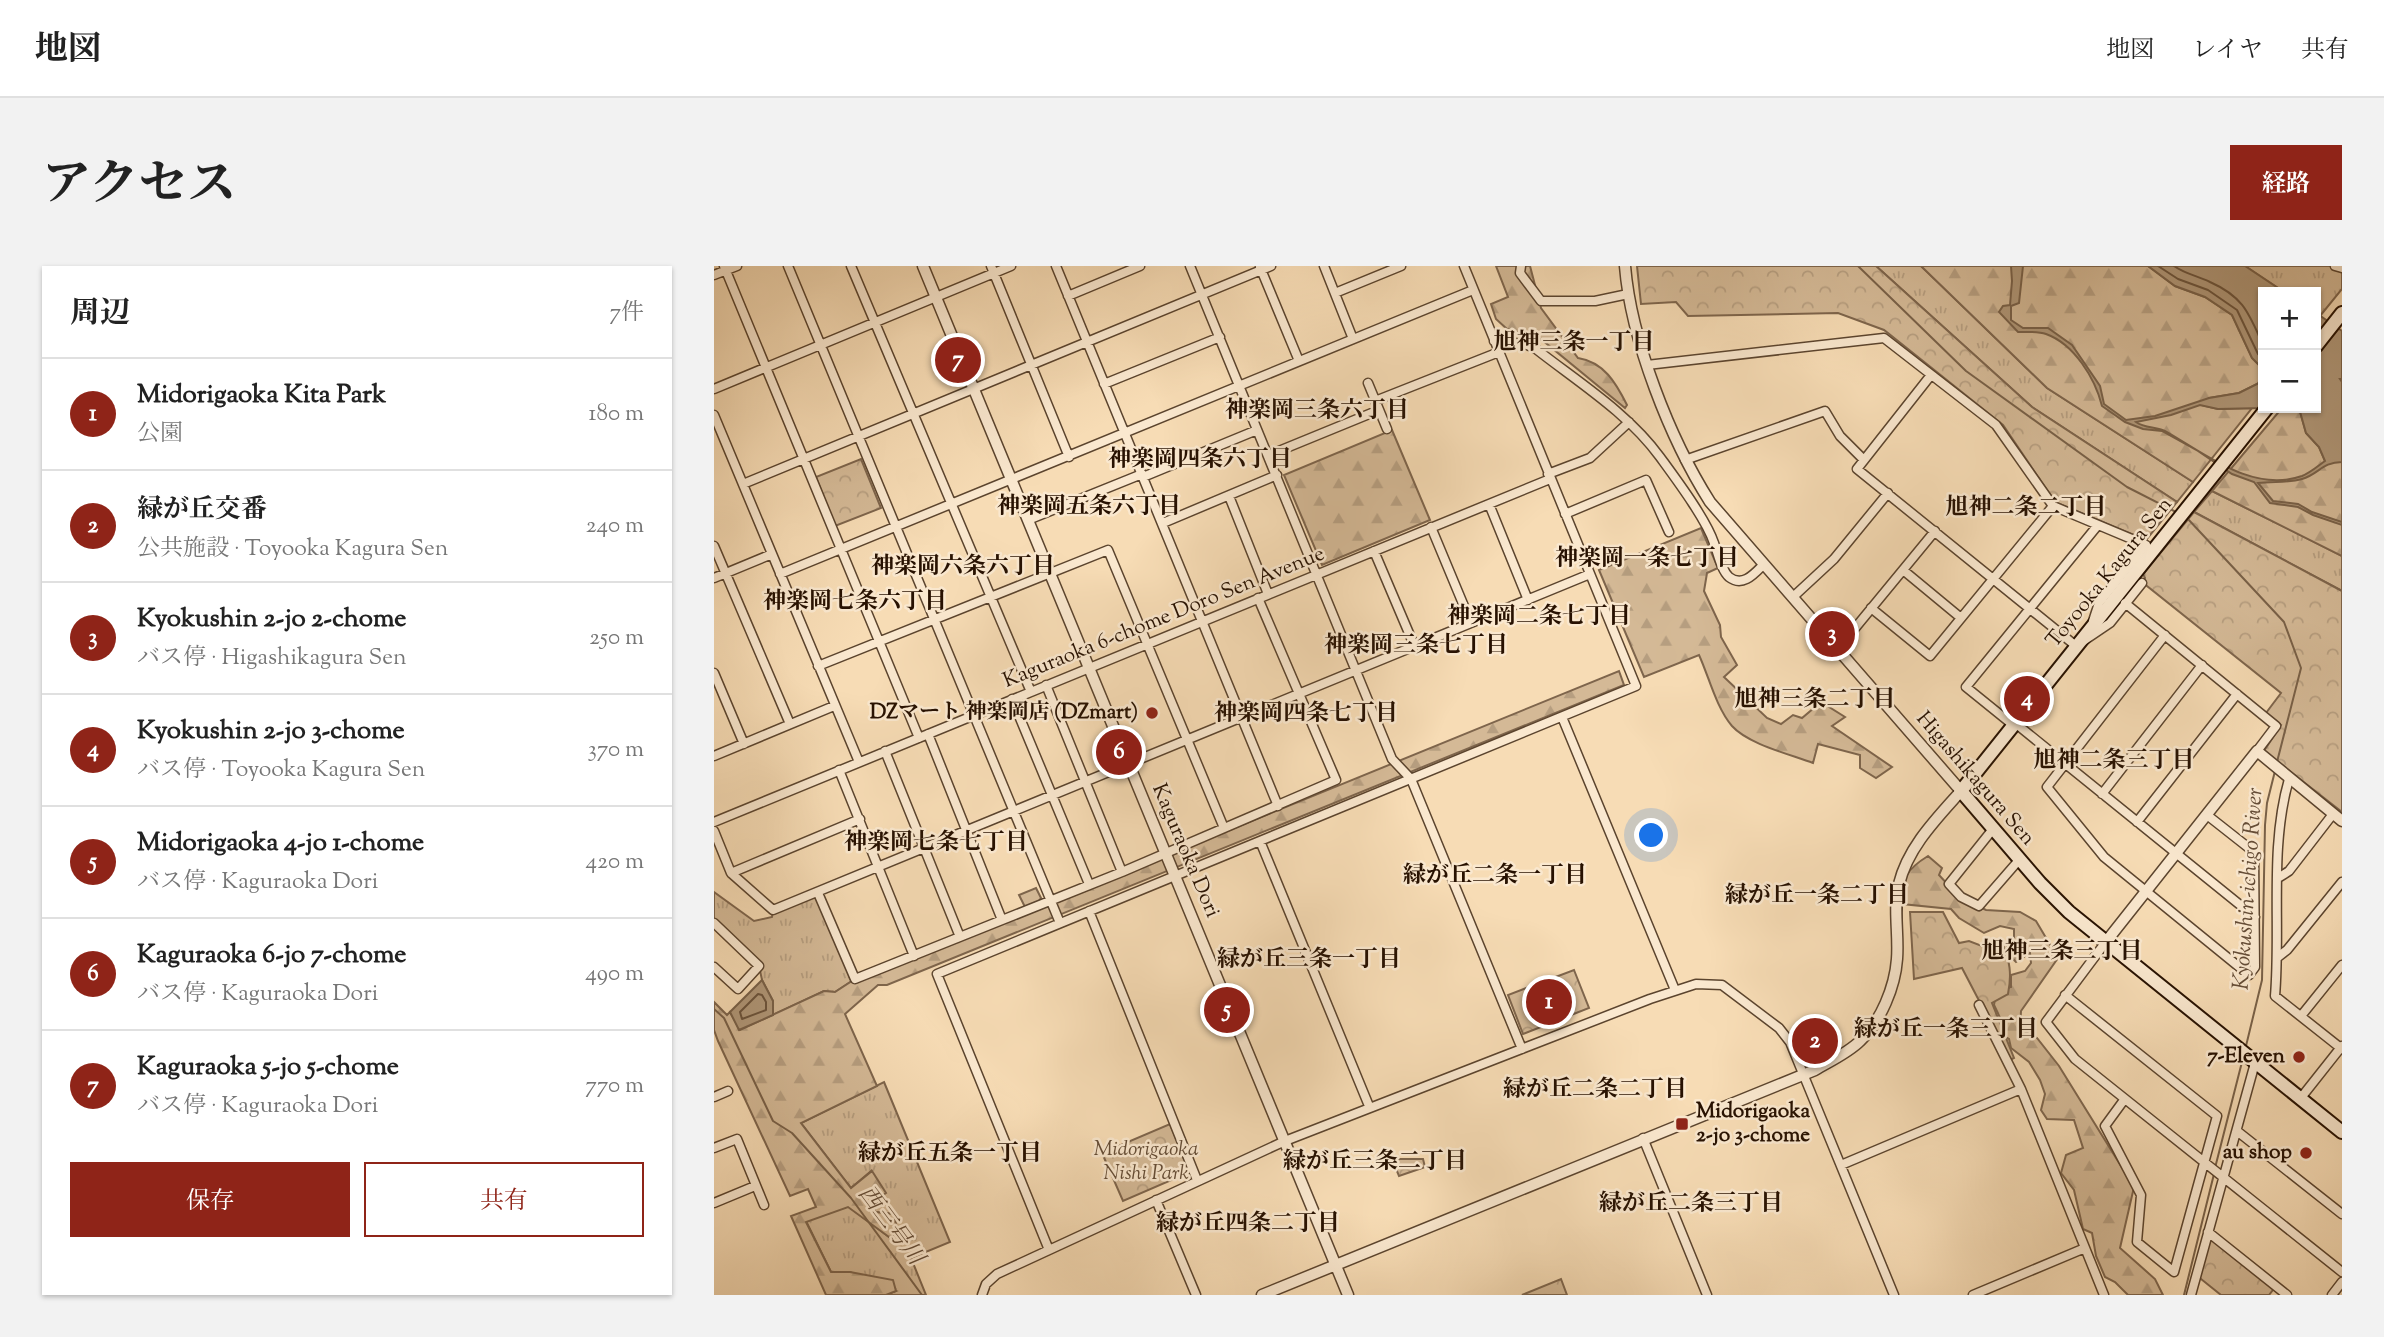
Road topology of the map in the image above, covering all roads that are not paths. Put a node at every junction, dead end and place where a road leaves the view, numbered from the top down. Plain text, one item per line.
1 (737, 266) edge
2 (788, 266) edge
3 (851, 266) edge
4 (923, 266) edge
5 (1010, 266) edge
6 (1056, 266) edge
7 (1140, 266) edge
8 (1190, 266) edge
9 (1271, 266) edge
10 (1324, 266) edge
11 (1401, 266) edge
12 (1464, 266) edge
13 (1521, 266) edge
14 (1625, 266) edge
15 (2335, 266) edge
16 (725, 268) edge
17 (1260, 268) edge
18 (2342, 268) edge
19 (992, 270) edge
20 (714, 275) edge
21 (1473, 290) junction
22 (1335, 293) junction
23 (1628, 294) junction
24 (1202, 295) junction
25 (1068, 296) junction
26 (935, 297) junction
27 (2342, 313) edge
28 (874, 322) junction
29 (1220, 337) junction
30 (1353, 339) junction
31 (2321, 340) edge
32 (1494, 341) junction
33 (1087, 342) junction
34 (820, 345) junction
35 (1499, 352) junction
36 (1299, 361) junction
37 (1031, 364) junction
38 (1647, 365) junction
39 (765, 367) junction
40 (1931, 375) junction
41 (1368, 383) dead end
42 (1104, 384) junction
43 (1240, 386) junction
44 (974, 388) junction
45 (714, 389) edge
46 (1377, 406) junction
47 (2263, 413) edge
48 (912, 414) junction
49 (714, 415) edge
50 (1629, 422) junction
51 (1387, 429) dead end
52 (1257, 430) junction
53 (1124, 434) junction
54 (858, 436) junction
55 (1269, 456) junction
56 (1069, 457) junction
57 (803, 459) junction
58 (1685, 460) junction
59 (1864, 460) junction
60 (1277, 475) junction
61 (1142, 476) junction
62 (1549, 476) junction
63 (1011, 479) junction
64 (743, 484) junction
65 (1888, 493) junction
66 (1229, 496) junction
67 (951, 504) junction
68 (1489, 504) junction
69 (2053, 506) junction
70 (1566, 514) junction
71 (1028, 520) junction
72 (1163, 523) junction
73 (2098, 525) junction
74 (896, 527) junction
75 (1432, 527) junction
76 (1935, 531) junction
77 (1669, 532) dead end
78 (714, 546) edge
79 (841, 550) junction
80 (1374, 551) junction
81 (772, 554) junction
82 (1765, 564) junction
83 (1903, 570) junction
84 (1050, 572) junction
85 (726, 573) junction
86 (780, 574) junction
87 (1317, 574) junction
88 (1590, 574) junction
89 (714, 578) edge
90 (1993, 579) junction
91 (2142, 583) dead end
92 (1268, 594) junction
93 (989, 596) junction
94 (1793, 597) junction
95 (1258, 598) junction
96 (1528, 600) junction
97 (2125, 603) junction
98 (1871, 608) junction
99 (2031, 608) junction
100 (1961, 618) junction
101 (934, 619) junction
102 (1201, 621) junction
103 (1471, 623) junction
104 (2091, 627) junction
105 (2165, 635) junction
106 (878, 642) junction
107 (1147, 644) junction
108 (1414, 645) junction
109 (2076, 646) junction
110 (1837, 650) junction
111 (2202, 665) junction
112 (818, 666) junction
113 (1089, 668) junction
114 (1357, 669) junction
115 (714, 673) edge
116 (1046, 685) junction
117 (1031, 692) junction
118 (1300, 693) junction
119 (2237, 694) junction
120 (1012, 699) junction
121 (834, 706) junction
122 (974, 715) junction
123 (1242, 717) junction
124 (1562, 717) junction
125 (790, 724) junction
126 (2014, 724) junction
127 (928, 734) junction
128 (919, 738) junction
129 (1188, 739) junction
130 (744, 744) junction
131 (885, 751) junction
132 (2257, 751) junction
133 (714, 756) edge
134 (859, 762) junction
135 (1129, 764) junction
136 (2065, 764) junction
137 (839, 770) junction
138 (2286, 776) junction
139 (1410, 779) junction
140 (1086, 782) junction
141 (1961, 791) junction
142 (2102, 793) junction
143 (1052, 796) junction
144 (1278, 806) junction
145 (1014, 811) junction
146 (2333, 814) junction
147 (2207, 815) junction
148 (860, 819) junction
149 (2342, 821) edge
150 (714, 822) edge
151 (2137, 822) junction
152 (1224, 828) junction
153 (1993, 829) junction
154 (967, 830) junction
155 (714, 831) edge
156 (1261, 841) junction
157 (924, 849) junction
158 (1165, 853) junction
159 (2175, 854) junction
160 (2019, 860) junction
161 (878, 867) junction
162 (1122, 872) junction
163 (731, 873) junction
164 (1175, 877) junction
165 (2278, 878) junction
166 (2342, 881) edge
167 (1089, 884) junction
168 (2146, 891) junction
169 (818, 892) junction
170 (1050, 901) junction
171 (1089, 911) junction
172 (2255, 917) junction
173 (1002, 920) junction
174 (714, 923) edge
175 (1060, 923) junction
176 (960, 937) junction
177 (2105, 943) junction
178 (914, 956) junction
179 (2278, 957) junction
180 (2342, 965) edge
181 (714, 967) edge
182 (1675, 990) junction
183 (2065, 995) junction
184 (1979, 1005) dead end
185 (2301, 1016) junction
186 (2342, 1048) edge
187 (1522, 1049) junction
188 (2248, 1058) junction
189 (1803, 1074) junction
190 (2021, 1089) junction
191 (728, 1091) dead end
192 (714, 1097) edge
193 (2300, 1099) junction
194 (2124, 1100) junction
195 (1369, 1106) junction
196 (2237, 1131) junction
197 (2342, 1132) edge
198 (1643, 1138) junction
199 (1285, 1141) junction
200 (714, 1148) edge
201 (1840, 1165) junction
202 (2206, 1166) junction
203 (2221, 1176) junction
204 (1198, 1180) junction
205 (755, 1186) junction
206 (1156, 1200) junction
207 (714, 1203) edge
208 (764, 1205) dead end
209 (2342, 1214) edge
210 (2208, 1232) junction
211 (2085, 1248) junction
212 (1049, 1250) junction
213 (1336, 1265) junction
214 (2342, 1272) edge
215 (2342, 1282) edge
216 (2276, 1286) junction
217 (982, 1295) edge
218 (1196, 1295) edge
219 (1262, 1295) edge
220 (1348, 1295) edge
221 (1707, 1295) edge
222 (1894, 1295) edge
223 (1973, 1295) edge
224 (2104, 1295) edge
225 (2191, 1295) edge
226 (2269, 1295) edge
227 (2287, 1295) edge
228 (2332, 1295) edge

1 - 16 street
2 - 34 street
3 - 28 street
4 - 26 street, Kaguraoka Dori
5 - 19 street
6 - 25 street
7 - 25 street
8 - 24 street
9 - 17 street
10 - 22 street
11 - 22 street
12 - 21 street
13 - 23 street
14 - 23 street, Higashikagura Sen
15 - 18 street
16 - 20 street
16 - 39 street
17 - 24 street
17 - 36 street
19 - 26 street
19 - 37 street
21 - 30 street
21 - 32 street
22 - 30 street
23 - 38 street, Higashikagura Sen
24 - 29 street
24 - 33 street
25 - 33 street
26 - 28 street
26 - 44 street, Kaguraoka Dori
27 - 31 main road
28 - 34 street
28 - 48 street
29 - 42 street
29 - 43 street
30 - 36 street
32 - 35 street
32 - 50 street
33 - 37 street
33 - 42 street
34 - 39 street
34 - 54 street
35 - 46 street
35 - 62 street
36 - 43 street
37 - 44 street
37 - 56 street
38 - 40 street
38 - 58 street, Higashikagura Sen
39 - 45 street
39 - 57 street
40 - 59 street
40 - 69 street
41 - 46 street
42 - 53 street
43 - 52 street
43 - 53 street
44 - 48 street
44 - 63 street, Kaguraoka Dori
46 - 51 street
46 - 55 street
47 - 104 main road, Toyooka Kagura Sen
48 - 54 street
48 - 67 street
49 - 64 street
50 - 62 street, Kaguraoka 6-chome Doro Sen Avenue
50 - 82 street
52 - 55 street
52 - 61 street
53 - 56 street
53 - 61 street
54 - 57 street
54 - 74 street
55 - 60 street
56 - 63 street
57 - 64 street
57 - 79 street
58 - 59 street
58 - 82 street, Higashikagura Sen
59 - 65 street
60 - 66 street
60 - 87 street
61 - 71 street
61 - 72 street
62 - 68 street, Kaguraoka 6-chome Doro Sen Avenue
62 - 70 street
63 - 67 street
63 - 71 street, Kaguraoka Dori
64 - 81 street
65 - 76 street
65 - 94 street
66 - 72 street
66 - 92 street
67 - 74 street
67 - 93 street
68 - 75 street, Kaguraoka 6-chome Doro Sen Avenue
68 - 96 street
69 - 73 street
69 - 90 street
70 - 77 street
70 - 88 street
71 - 84 street, Kaguraoka Dori
72 - 102 street
73 - 99 street
73 - 104 street
74 - 79 street
74 - 101 street
75 - 80 street, Kaguraoka 6-chome Doro Sen Avenue
75 - 103 street
76 - 83 street
76 - 90 street
78 - 85 street
79 - 86 street
79 - 106 street
80 - 87 street, Kaguraoka 6-chome Doro Sen Avenue
80 - 108 street
81 - 85 street
81 - 86 street
82 - 94 street, Higashikagura Sen
83 - 98 street
83 - 100 street
84 - 93 street
84 - 107 street
84 - 113 street, Kaguraoka Dori
85 - 89 street
85 - 125 street
86 - 112 street
87 - 92 street, Kaguraoka 6-chome Doro Sen Avenue
87 - 114 street
88 - 96 street
88 - 124 street
90 - 99 street
90 - 100 street
91 - 97 street
92 - 95 street, Kaguraoka 6-chome Doro Sen Avenue
93 - 101 street
93 - 117 street
94 - 110 street, Higashikagura Sen
95 - 102 street, Kaguraoka 6-chome Doro Sen Avenue
95 - 118 street
96 - 103 street
97 - 105 street
97 - 109 street
98 - 100 street
98 - 110 street
99 - 109 street
99 - 126 street
101 - 106 street
101 - 122 street
102 - 107 street, Kaguraoka 6-chome Doro Sen Avenue
102 - 123 street
103 - 108 street
104 - 109 main road, Toyooka Kagura Sen
105 - 111 street
105 - 136 street
106 - 112 street
106 - 128 street
107 - 113 street, Kaguraoka 6-chome Doro Sen Avenue
107 - 129 street
108 - 114 street
109 - 126 main road, Toyooka Kagura Sen
110 - 141 street, Higashikagura Sen
111 - 119 street
111 - 142 street
112 - 121 street
113 - 116 street, Kaguraoka 6-chome Doro Sen Avenue
113 - 135 street, Kaguraoka Dori
114 - 118 street
114 - 139 street
115 - 130 street
116 - 117 street, Kaguraoka 6-chome Doro Sen Avenue
116 - 140 street
117 - 120 street, Kaguraoka 6-chome Doro Sen Avenue
118 - 123 street
118 - 144 street
119 - 132 street
119 - 151 street
120 - 122 street, Kaguraoka 6-chome Doro Sen Avenue
120 - 143 street
121 - 125 street
121 - 134 street
122 - 127 street, Kaguraoka 6-chome Doro Sen Avenue
122 - 145 street
123 - 129 street
123 - 144 street
124 - 139 street
124 - 182 street
125 - 130 street
126 - 136 street
126 - 141 main road, Toyooka Kagura Sen
127 - 128 street, Kaguraoka 6-chome Doro Sen Avenue
127 - 154 street
128 - 131 street, Kaguraoka 6-chome Doro Sen Avenue
129 - 135 street
129 - 152 street
130 - 133 street
131 - 134 street, Kaguraoka 6-chome Doro Sen Avenue
131 - 157 street
132 - 138 street
132 - 147 street
134 - 137 street, Kaguraoka 6-chome Doro Sen Avenue
135 - 140 street
135 - 158 street, Kaguraoka Dori
136 - 142 street
136 - 168 street
137 - 148 street
137 - 150 street, Kaguraoka 6-chome Doro Sen Avenue
138 - 146 street
138 - 165 street
139 - 156 street
139 - 187 street
140 - 143 street
140 - 162 street
141 - 153 main road, Higashikagura Sen
141 - 189 street, Toyooka Kagura Sen
142 - 151 street
143 - 145 street
143 - 167 street
144 - 152 street
145 - 154 street
145 - 170 street
146 - 149 street
146 - 165 street
147 - 159 street
147 - 172 street
148 - 161 street
148 - 163 street
151 - 159 street
152 - 158 street
153 - 160 main road, Higashikagura Sen
153 - 160 street
154 - 157 street
154 - 173 street
155 - 163 street
156 - 164 street
156 - 195 street
157 - 161 street
157 - 176 street
158 - 162 street
158 - 164 street, Kaguraoka Dori
159 - 168 street
159 - 172 street
160 - 177 main road, Higashikagura Sen
161 - 169 street
161 - 178 street
162 - 167 street
163 - 169 street
164 - 171 street
164 - 199 street, Kaguraoka Dori
165 - 179 street
166 - 179 street
167 - 170 street
168 - 172 street
168 - 177 street
169 - 178 street
170 - 173 street
170 - 175 street
171 - 175 street
171 - 204 street
173 - 176 street
174 - 181 street
175 - 212 street
176 - 178 street
177 - 183 street
177 - 188 main road, Higashikagura Sen
179 - 185 street
180 - 185 street
182 - 187 street
182 - 189 street
183 - 194 street
183 - 202 street
184 - 190 street
185 - 186 street
186 - 193 street
187 - 195 street
188 - 193 main road, Higashikagura Sen
188 - 196 street
189 - 198 street, Toyooka Kagura Sen
189 - 201 street
190 - 201 street
190 - 211 street
191 - 192 street
193 - 197 main road, Higashikagura Sen
194 - 202 street
194 - 202 street
195 - 199 street
196 - 203 street
196 - 209 street
198 - 213 street, Toyooka Kagura Sen
198 - 221 street
199 - 204 street
199 - 213 street, Kaguraoka Dori
200 - 205 street
201 - 222 street
202 - 203 street
203 - 210 street
203 - 214 street
204 - 206 street
205 - 207 street
205 - 208 street
206 - 212 street
206 - 218 street
210 - 216 street
210 - 225 street
211 - 223 street
211 - 224 street
212 - 217 street
213 - 219 street, Toyooka Kagura Sen
213 - 220 street, Kaguraoka Dori
215 - 228 street
216 - 226 street
216 - 227 street

